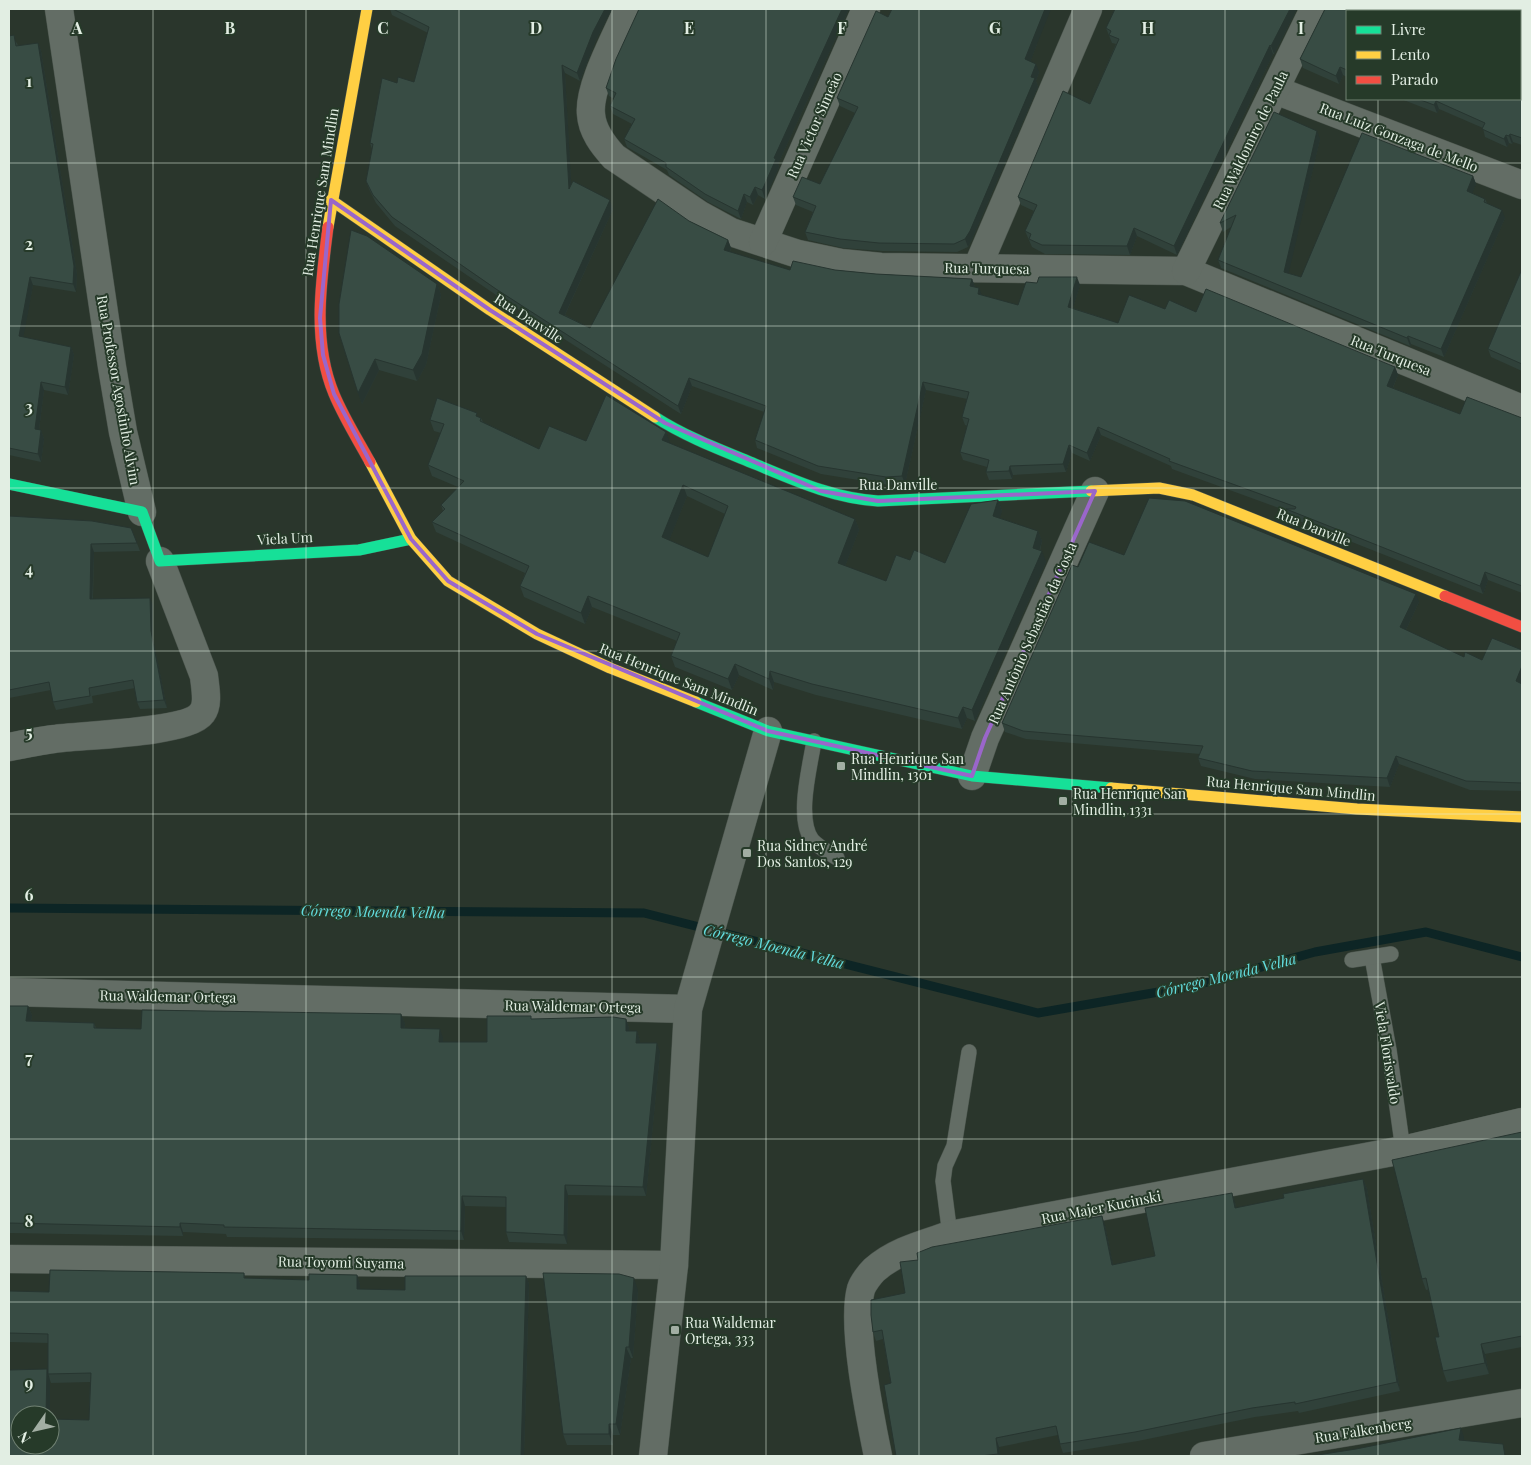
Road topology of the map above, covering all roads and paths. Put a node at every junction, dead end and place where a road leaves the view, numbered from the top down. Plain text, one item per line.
1 (59, 9) edge
2 (367, 9) edge
3 (628, 9) edge
4 (866, 9) edge
5 (1088, 9) edge
6 (1314, 9) edge
7 (1275, 90) junction
8 (1522, 185) edge
9 (331, 200) junction
10 (762, 242) junction
11 (977, 268) junction
12 (1186, 271) junction
13 (1522, 408) edge
14 (9, 484) edge
15 (1095, 491) junction
16 (142, 512) junction
17 (411, 539) junction
18 (160, 562) junction
19 (1522, 627) edge
20 (768, 731) junction
21 (814, 741) junction
22 (9, 746) edge
23 (972, 776) junction
24 (1522, 816) edge
25 (837, 858) dead end
26 (1391, 954) dead end
27 (1372, 957) junction
28 (1352, 960) dead end
29 (9, 992) edge
30 (688, 1009) junction
31 (968, 1052) dead end
32 (1522, 1122) edge
33 (1403, 1150) junction
34 (950, 1235) junction
35 (9, 1258) edge
36 (674, 1265) junction
37 (1522, 1404) edge
38 (1269, 1451) edge
39 (653, 1456) edge
40 (878, 1456) edge
41 (1204, 1456) edge

1 - 16 street, Rua Professor Agostinho Alvim
2 - 9 street, Rua Henrique Sam Mindlin
3 - 10 street, Rua Turquesa
4 - 10 street, Rua Victor Simeão
5 - 11 street
6 - 7 street, Rua Waldomiro de Paula
7 - 8 street, Rua Luiz Gonzaga de Mello
7 - 12 street, Rua Waldomiro de Paula
9 - 15 street, Rua Danville
9 - 17 street, Rua Henrique Sam Mindlin
10 - 11 street, Rua Turquesa
11 - 12 street, Rua Turquesa
12 - 13 street, Rua Turquesa
14 - 16 street
15 - 19 street, Rua Danville
15 - 23 street, Rua Antônio Sebastião da Costa
16 - 18 street, Rua Professor Agostinho Alvim
17 - 18 street, Viela Um
17 - 20 street, Rua Henrique Sam Mindlin
18 - 22 street, Rua Professor Agostinho Alvim
20 - 21 street, Rua Henrique Sam Mindlin
20 - 30 street
21 - 23 street, Rua Henrique Sam Mindlin
21 - 25 lane
23 - 24 street, Rua Henrique Sam Mindlin
26 - 27 lane
27 - 28 lane
27 - 33 lane, Viela Florisvaldo
29 - 30 street, Rua Waldemar Ortega
30 - 36 street
31 - 34 lane
32 - 33 street, Rua Majer Kucinski
33 - 34 street, Rua Majer Kucinski
34 - 40 street, Rua Majer Kucinski
35 - 36 street, Rua Toyomi Suyama
36 - 39 street
37 - 38 street, Rua Falkenberg
38 - 41 street, Rua Falkenberg

